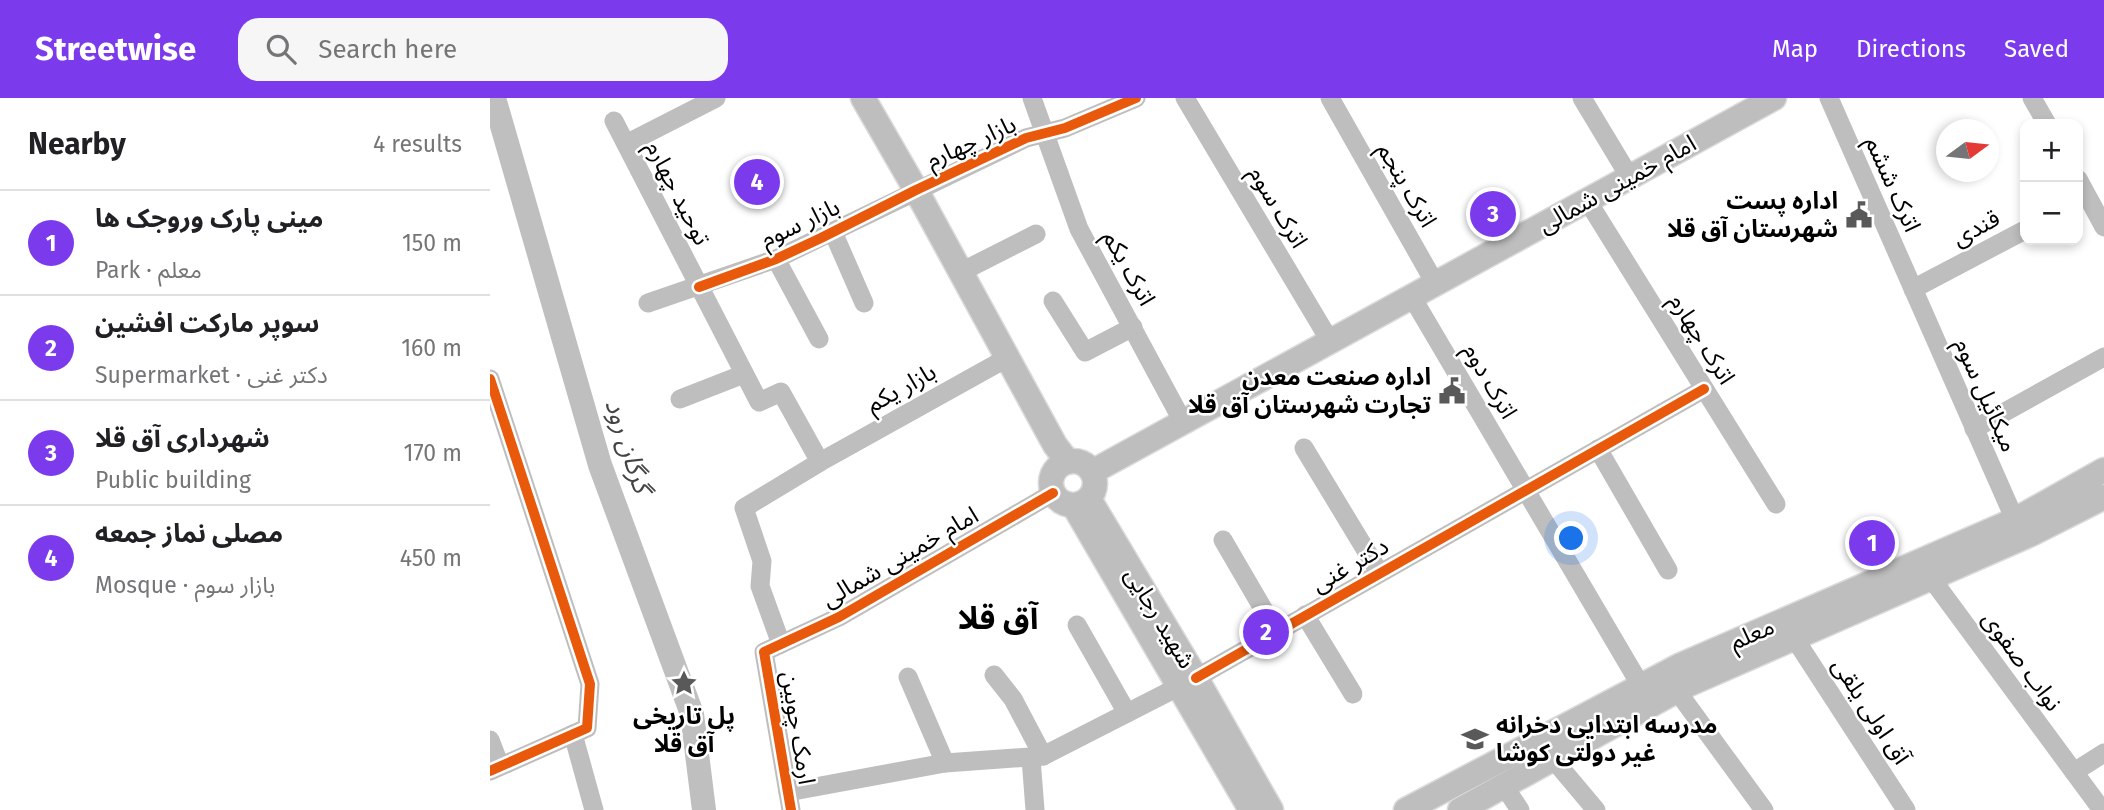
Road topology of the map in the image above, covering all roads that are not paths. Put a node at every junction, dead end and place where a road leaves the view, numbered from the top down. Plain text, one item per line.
1 (863, 98) edge
2 (1136, 98) edge
3 (1185, 98) edge
4 (1582, 98) edge
5 (1774, 98) edge
6 (1829, 98) edge
7 (2032, 98) edge
8 (1036, 99) edge
9 (710, 100) edge
10 (1333, 103) edge
11 (2044, 119) edge
12 (614, 121) dead end
13 (1043, 134) junction
14 (626, 144) junction
15 (1629, 176) junction
16 (916, 190) junction
17 (2090, 196) edge
18 (1587, 200) junction
19 (2104, 227) edge
20 (833, 232) junction
21 (2020, 233) edge
22 (1036, 234) dead end
23 (776, 258) junction
24 (961, 272) junction
25 (1436, 285) junction
26 (699, 287) junction
27 (1913, 289) junction
28 (1412, 297) junction
29 (1053, 301) dead end
30 (648, 303) dead end
31 (864, 303) dead end
32 (1133, 327) junction
33 (819, 339) dead end
34 (1330, 341) junction
35 (2104, 357) edge
36 (1007, 358) junction
37 (744, 374) junction
38 (490, 379) edge
39 (1704, 389) junction
40 (680, 399) dead end
41 (1183, 422) junction
42 (1974, 429) junction
43 (1304, 449) dead end
44 (1598, 449) junction
45 (820, 461) junction
46 (1068, 462) junction
47 (2104, 470) edge
48 (1092, 472) junction
49 (1525, 490) junction
50 (1072, 499) junction
51 (2103, 499) edge
52 (1776, 504) dead end
53 (2015, 520) junction
54 (1223, 540) dead end
55 (1668, 570) dead end
56 (1379, 572) junction
57 (1931, 578) junction
58 (1305, 615) junction
59 (1077, 625) dead end
60 (1276, 631) junction
61 (1795, 639) junction
62 (773, 648) junction
63 (995, 675) dead end
64 (908, 677) dead end
65 (1681, 681) junction
66 (1187, 682) junction
67 (1641, 686) junction
68 (1353, 694) dead end
69 (1126, 713) junction
70 (580, 731) junction
71 (490, 740) edge
72 (2104, 753) edge
73 (1037, 757) junction
74 (1553, 759) junction
75 (945, 763) junction
76 (495, 769) edge
77 (2074, 772) junction
78 (1504, 786) junction
79 (789, 801) edge
80 (594, 810) edge
81 (1035, 810) edge
82 (1251, 810) edge
83 (1271, 810) edge
84 (1406, 810) edge
85 (1460, 810) edge
86 (1520, 810) edge
87 (1595, 810) edge
88 (1764, 810) edge
89 (1906, 810) edge
90 (2102, 810) edge

1 - 16 main road
2 - 13 street, بازار چهارم
3 - 34 street, اترک سوم
4 - 15 street
5 - 15 main road, امام خمینی شمالی
6 - 27 street, اترک ششم
7 - 11 street
8 - 13 street, اترک یکم
9 - 14 street
10 - 25 street, اترک پنجم
12 - 14 street, توحید چهارم
13 - 16 street, بازار چهارم
13 - 32 street, اترک یکم
14 - 26 street, توحید چهارم
15 - 18 main road, امام خمینی شمالی
16 - 20 street, بازار سوم
16 - 24 main road
17 - 19 street
18 - 25 main road, امام خمینی شمالی
18 - 39 street, اترک چهارم
20 - 23 street, بازار سوم
20 - 31 street
21 - 27 street, قندی
22 - 24 street
23 - 26 street, بازار سوم
23 - 33 street
24 - 36 main road
25 - 28 main road, امام خمینی شمالی
26 - 30 street, بازار سوم
26 - 37 street, توحید چهارم
27 - 42 street, میکائیل سوم
28 - 34 main road, امام خمینی شمالی
28 - 49 street, اترک دوم
29 - 32 street
32 - 41 street, اترک یکم
34 - 41 main road, امام خمینی شمالی
35 - 42 street
36 - 45 street, بازار یکم
36 - 46 main road
37 - 40 street
37 - 45 street, توحید چهارم
38 - 70 street
39 - 44 street, دکتر غنی
39 - 52 street, اترک چهارم
41 - 48 main road, امام خمینی شمالی
42 - 53 street, میکائیل سوم
43 - 56 street
44 - 49 street, دکتر غنی
44 - 55 street
45 - 62 street, بازار یکم
46 - 48 main road
46 - 50 main road
47 - 53 main road, معلم
48 - 50 main road
49 - 56 street, دکتر غنی
49 - 67 street, اترک دوم
50 - 62 street, امام خمینی شمالی
50 - 66 main road, شهید رجایی
51 - 57 main road, معلم
53 - 65 main road, معلم
54 - 60 street
56 - 58 street, دکتر غنی
57 - 61 main road, معلم
57 - 77 street, نواب صفوی
58 - 60 street, دکتر غنی
58 - 68 street
59 - 69 street
60 - 66 street, دکتر غنی
61 - 65 main road, معلم
61 - 89 street, آق اولی یلقی
62 - 79 street, ارمک چوبین
63 - 73 street
64 - 75 street
65 - 67 main road, معلم
65 - 74 main road, معلم
65 - 88 street
66 - 69 street, دکتر غنی
66 - 82 main road, شهید رجایی
66 - 83 main road, شهید رجایی
67 - 84 main road, معلم
69 - 73 street, دکتر غنی
70 - 76 street
70 - 80 street
71 - 76 street
72 - 77 street
73 - 75 street
73 - 81 street
74 - 78 main road, معلم
74 - 87 street
75 - 79 street
77 - 90 street, نواب صفوی
78 - 85 main road, معلم
78 - 86 street

